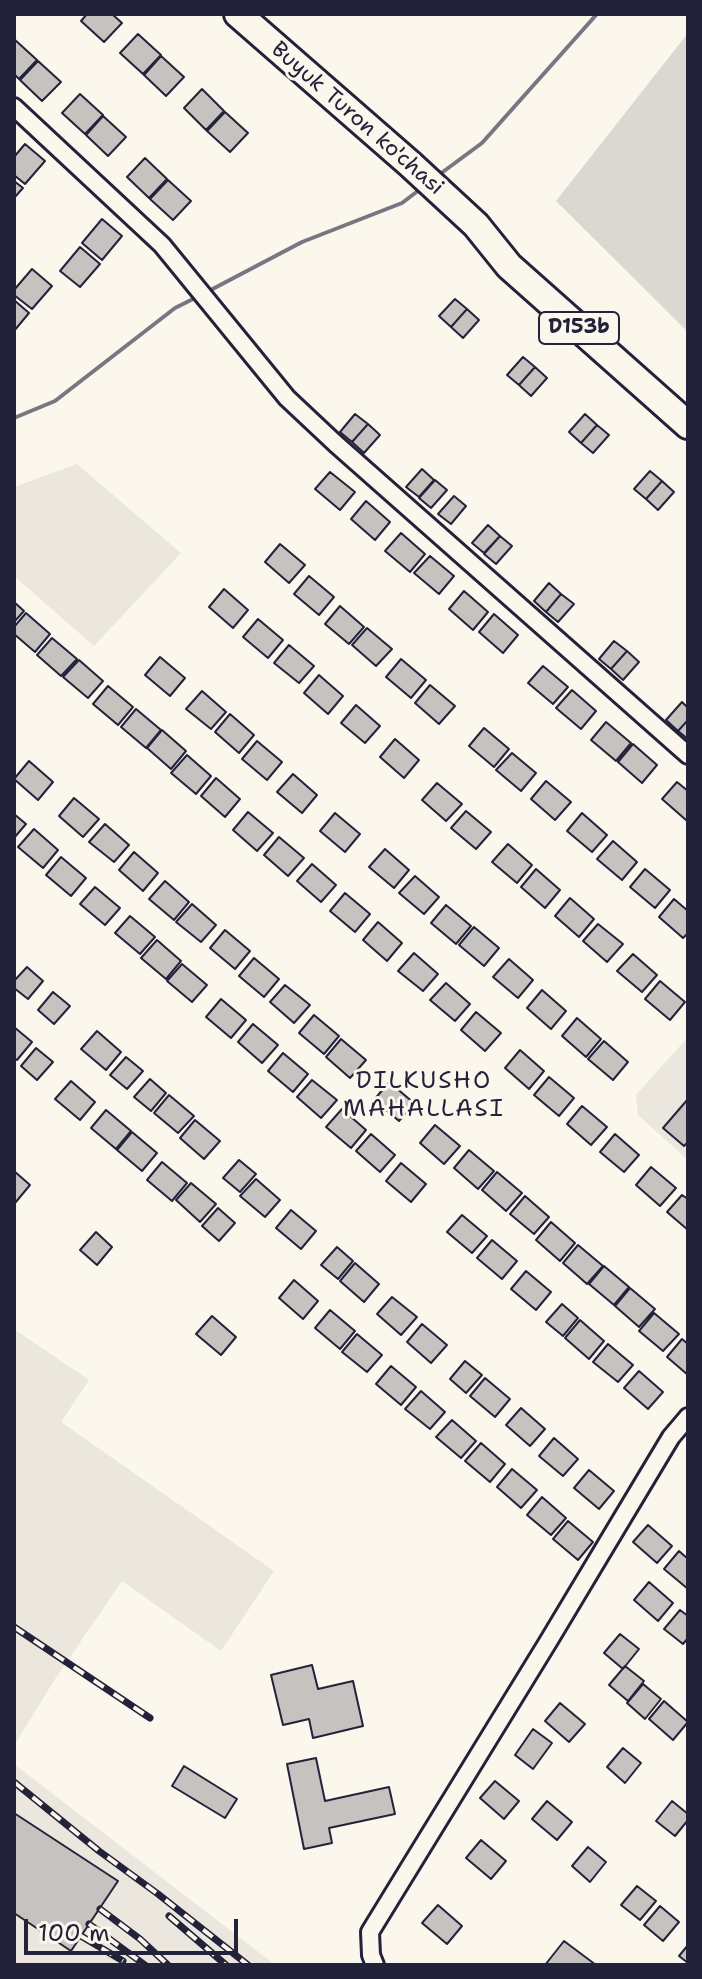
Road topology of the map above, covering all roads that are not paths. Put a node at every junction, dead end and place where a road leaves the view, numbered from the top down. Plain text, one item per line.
1 (238, 14) edge
2 (14, 107) edge
3 (476, 225) junction
4 (688, 403) edge
5 (688, 425) edge
6 (688, 755) edge
7 (688, 1417) edge
8 (375, 1965) edge

1 - 3 main road, Buyuk Turon ko'chasi / D153b
2 - 6 street
3 - 4 main road, Buyuk Turon ko'chasi / D153b
3 - 5 main road, Buyuk Turon ko'chasi / D153b
7 - 8 street

